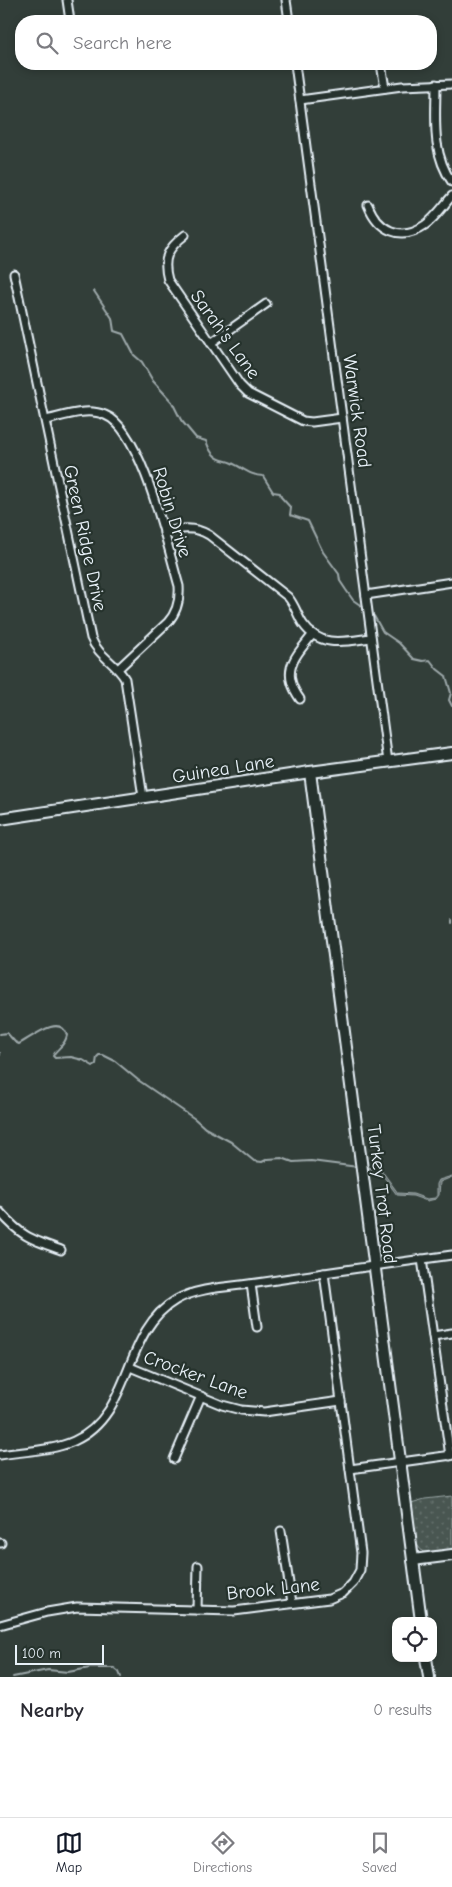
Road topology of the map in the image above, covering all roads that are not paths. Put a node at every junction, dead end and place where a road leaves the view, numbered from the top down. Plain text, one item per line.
1 (67, 0) edge
2 (286, 0) edge
3 (69, 15) edge
4 (288, 15) edge
5 (296, 70) edge
6 (382, 70) edge
7 (436, 84) junction
8 (452, 84) edge
9 (385, 88) junction
10 (300, 100) junction
11 (452, 182) edge
12 (452, 196) edge
13 (368, 205) dead end
14 (185, 236) dead end
15 (14, 274) dead end
16 (266, 304) dead end
17 (211, 343) junction
18 (342, 418) junction
19 (46, 420) junction
20 (164, 532) junction
21 (452, 582) edge
22 (366, 595) junction
23 (312, 634) junction
24 (371, 638) junction
25 (118, 669) junction
26 (300, 699) dead end
27 (452, 753) edge
28 (388, 762) junction
29 (310, 772) junction
30 (143, 797) junction
31 (0, 819) edge
32 (0, 1212) edge
33 (61, 1250) dead end
34 (452, 1255) edge
35 (422, 1260) junction
36 (375, 1266) junction
37 (324, 1273) junction
38 (251, 1284) junction
39 (257, 1327) dead end
40 (452, 1333) edge
41 (433, 1336) junction
42 (130, 1366) junction
43 (201, 1396) junction
44 (341, 1402) junction
45 (0, 1455) edge
46 (451, 1455) edge
47 (174, 1459) dead end
48 (400, 1462) junction
49 (350, 1469) junction
50 (281, 1531) dead end
51 (452, 1555) edge
52 (413, 1560) junction
53 (198, 1566) dead end
54 (292, 1603) junction
55 (197, 1610) junction
56 (420, 1617) edge
57 (0, 1625) edge
58 (427, 1662) edge
59 (429, 1677) edge

1 - 3 street
2 - 4 street
5 - 10 street, Warwick Road
6 - 9 street
7 - 8 street
7 - 9 street
7 - 11 street
9 - 10 street
10 - 18 street, Warwick Road
12 - 13 street
14 - 17 street, Sarah's Lane
15 - 19 street, Green Ridge Drive
16 - 17 street
17 - 18 street, Sarah's Lane
18 - 22 street, Warwick Road
19 - 20 street, Robin Drive
19 - 25 street, Green Ridge Drive
20 - 23 street
20 - 25 street, Robin Drive
21 - 22 street
22 - 24 street, Warwick Road
23 - 24 street
23 - 26 street
24 - 28 street, Warwick Road
25 - 30 street, Green Ridge Drive
27 - 28 street, Guinea Lane
28 - 29 street, Guinea Lane
29 - 30 street, Guinea Lane
29 - 36 street, Turkey Trot Road
30 - 31 street, Guinea Lane
32 - 33 street
34 - 35 street
35 - 36 street
35 - 41 street
36 - 37 street
36 - 48 street, Turkey Trot Road
37 - 38 street
37 - 44 street, Brook Lane
38 - 39 street
38 - 42 street
40 - 41 street
41 - 46 street
42 - 43 street, Crocker Lane
42 - 45 street
43 - 44 street, Crocker Lane
43 - 47 street
44 - 49 street, Brook Lane
46 - 48 street
48 - 49 street
48 - 52 street, Turkey Trot Road
49 - 54 street, Brook Lane
50 - 54 street
51 - 52 street
52 - 56 street, Turkey Trot Road
53 - 55 street
54 - 55 street, Brook Lane
55 - 57 street, Brook Lane
58 - 59 street

